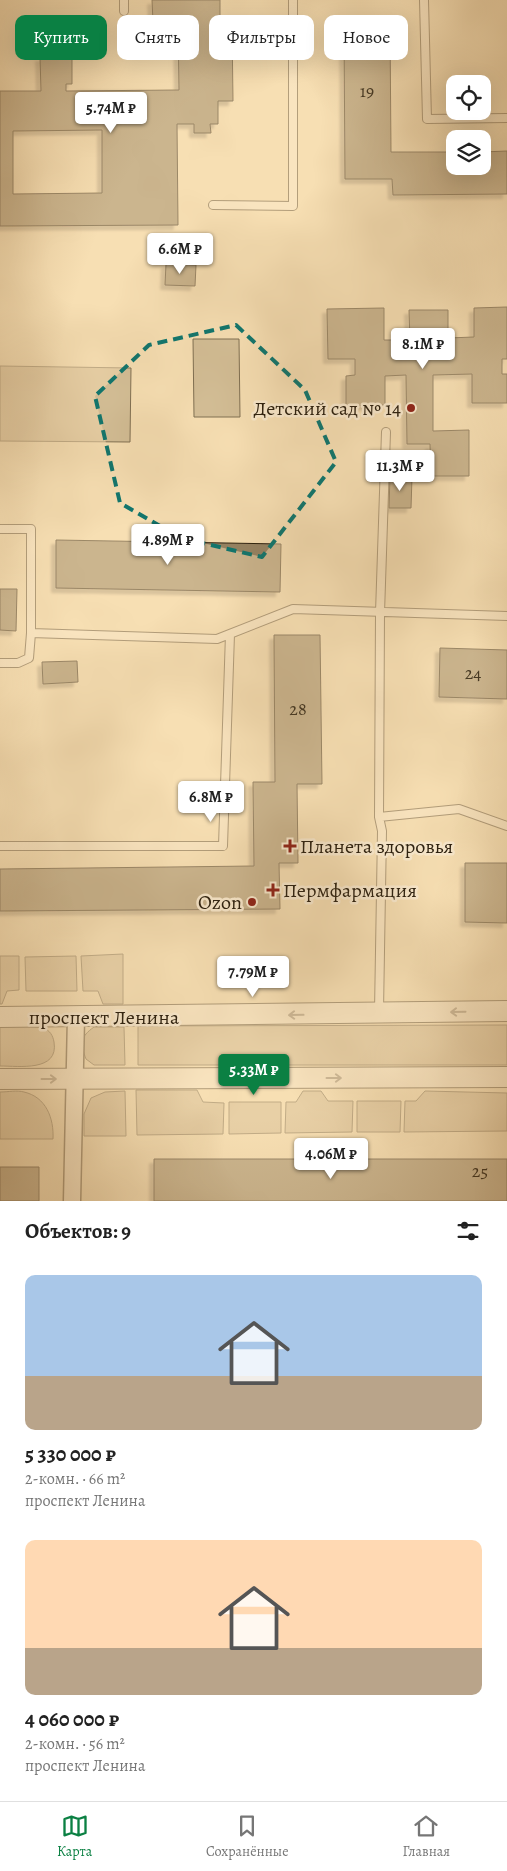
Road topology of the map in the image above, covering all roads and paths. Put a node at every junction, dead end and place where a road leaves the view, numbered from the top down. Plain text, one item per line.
1 (124, 0) edge
2 (293, 0) edge
3 (424, 0) edge
4 (124, 11) dead end
5 (507, 118) edge
6 (213, 206) dead end
7 (386, 432) dead end
8 (0, 529) edge
9 (380, 613) junction
10 (507, 616) edge
11 (31, 633) junction
12 (230, 634) junction
13 (0, 663) edge
14 (379, 817) junction
15 (507, 826) edge
16 (0, 846) edge
17 (507, 1011) edge
18 (379, 1014) junction
19 (0, 1017) edge
20 (76, 1018) junction
21 (507, 1077) edge
22 (0, 1079) edge
23 (75, 1079) junction
24 (72, 1201) edge

1 - 4 lane
2 - 6 lane
3 - 5 lane
7 - 9 lane
8 - 11 lane
9 - 10 lane
9 - 12 lane
9 - 14 lane
11 - 12 lane
11 - 13 lane
12 - 16 lane
14 - 15 lane
14 - 18 lane
17 -> 18 street, проспект Ленина
18 -> 20 street, проспект Ленина
19 - 20 street, проспект Ленина
20 - 23 street
23 -> 21 street
22 -> 23 street
23 - 24 street

